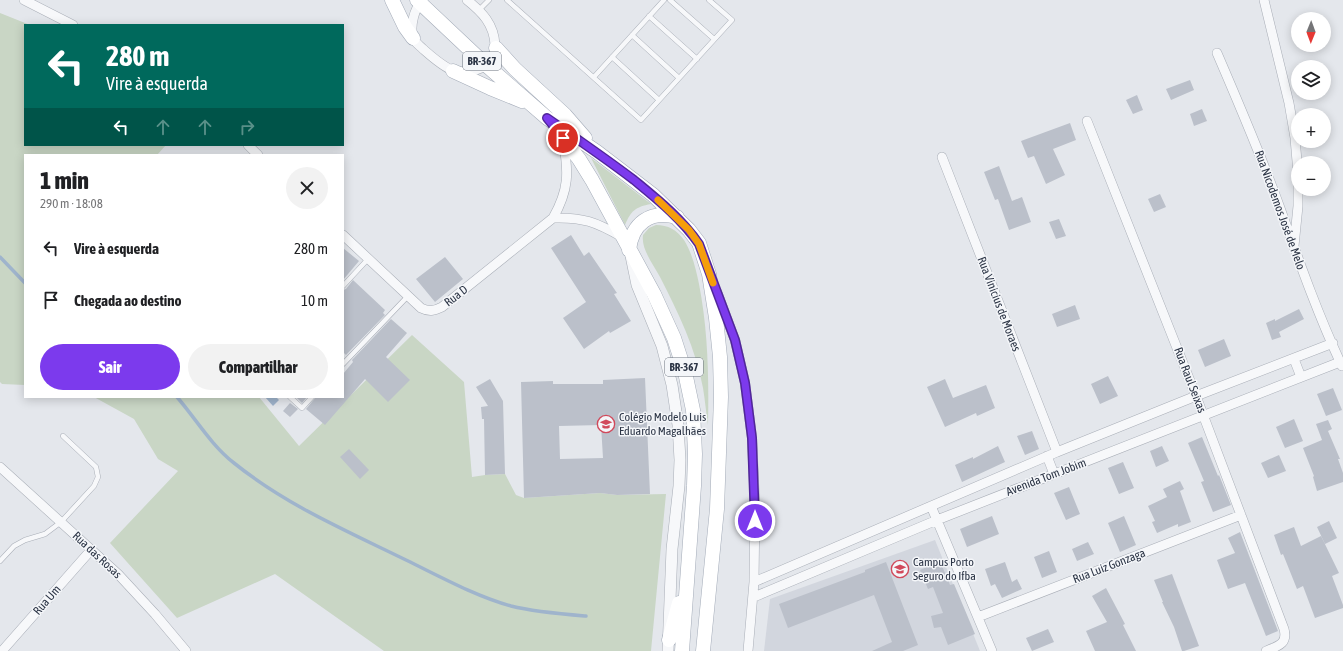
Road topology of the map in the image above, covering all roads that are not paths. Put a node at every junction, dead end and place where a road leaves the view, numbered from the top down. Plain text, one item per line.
1 (24, 0) edge
2 (392, 0) edge
3 (467, 0) edge
4 (489, 0) edge
5 (507, 0) edge
6 (664, 0) edge
7 (670, 0) edge
8 (709, 0) edge
9 (1264, 0) edge
10 (420, 1) edge
11 (479, 10) junction
12 (649, 16) junction
13 (71, 24) edge
14 (632, 35) junction
15 (413, 38) junction
16 (714, 40) junction
17 (496, 48) junction
18 (1217, 53) dead end
19 (612, 57) junction
20 (697, 59) junction
21 (486, 65) junction
22 (453, 71) junction
23 (594, 76) junction
24 (679, 78) junction
25 (659, 100) junction
26 (532, 105) junction
27 (547, 118) junction
28 (1087, 121) dead end
29 (563, 138) junction
30 (249, 146) edge
31 (597, 152) junction
32 (257, 154) edge
33 (942, 157) dead end
34 (677, 217) junction
35 (553, 218) junction
36 (344, 236) edge
37 (622, 237) junction
38 (1293, 249) junction
39 (629, 250) junction
40 (368, 258) junction
41 (709, 274) junction
42 (344, 285) edge
43 (408, 296) junction
44 (1333, 344) junction
45 (1294, 359) junction
46 (344, 363) edge
47 (1342, 364) edge
48 (1301, 377) junction
49 (1196, 396) junction
50 (291, 398) edge
51 (311, 398) edge
52 (1204, 416) junction
53 (63, 436) dead end
54 (1057, 452) junction
55 (1047, 456) junction
56 (2, 473) edge
57 (1054, 474) junction
58 (931, 506) junction
59 (1241, 515) junction
60 (937, 520) junction
61 (61, 522) junction
62 (91, 550) junction
63 (0, 561) edge
64 (689, 566) junction
65 (754, 582) junction
66 (754, 597) junction
67 (978, 618) junction
68 (669, 646) edge
69 (2, 651) edge
70 (186, 651) edge
71 (682, 651) edge
72 (702, 651) edge
73 (748, 651) edge
74 (992, 651) edge
75 (1266, 651) edge

1 - 13 street
2 - 15 main road
3 - 11 street
4 - 11 lane
5 - 23 lane
6 - 12 lane
7 - 16 lane
8 - 16 lane
9 - 38 street
10 - 15 street
10 - 21 main road, BR-367
11 - 17 street
12 - 14 lane
12 - 20 lane
14 - 19 lane
14 - 24 lane
15 - 22 street
16 - 20 lane
17 - 21 street
17 - 31 main road
18 - 38 street, Rua Nicodemos José de Melo
19 - 23 lane
19 - 25 lane
20 - 24 lane
21 - 22 street
21 - 26 main road, BR-367
22 - 26 main road
23 - 25 lane
24 - 25 lane
26 - 27 main road, BR-367
27 - 29 main road, BR-367
27 - 31 main road, BR-367
28 - 49 street, Rua Raul Seixas
29 - 35 street, Rua D
29 - 37 main road, BR-367
30 - 32 street
31 - 34 main road, BR-367
33 - 54 street, Rua Vinicius de Moraes
34 - 39 main road
34 - 41 main road, BR-367
35 - 37 street
35 - 43 street, Rua D
36 - 40 street, Rua D
37 - 39 main road, BR-367
38 - 44 street, Rua Nicodemos José de Melo
39 - 64 main road, BR-367
39 - 68 street
40 - 42 lane
40 - 43 street, Rua D
41 - 65 street
41 - 72 main road, BR-367
43 - 46 lane
44 - 45 street, Avenida Tom Jobim
44 - 47 street, Rua Nicodemos José de Melo
45 - 48 street
45 - 49 street, Avenida Tom Jobim
47 - 48 street, Avenida Tom Jobim
48 - 52 street, Avenida Tom Jobim
49 - 52 street, Rua Raul Seixas
49 - 54 street, Avenida Tom Jobim
50 - 51 lane
52 - 57 street, Avenida Tom Jobim
52 - 59 street, Rua Raul Seixas
53 - 61 lane
54 - 55 street, Avenida Tom Jobim
55 - 57 street
55 - 58 street, Avenida Tom Jobim
56 - 61 street, Rua das Rosas
57 - 60 street, Avenida Tom Jobim
58 - 60 street
58 - 65 street, Avenida Tom Jobim
59 - 67 street, Rua Luiz Gonzaga
59 - 75 street, Rua Raul Seixas
60 - 66 street, Avenida Tom Jobim
60 - 67 street
61 - 62 street, Rua das Rosas
61 - 63 lane
62 - 69 street, Rua Um
62 - 70 street, Rua das Rosas
64 - 68 main road
64 - 71 main road, BR-367
65 - 66 street
66 - 73 street
67 - 74 street

